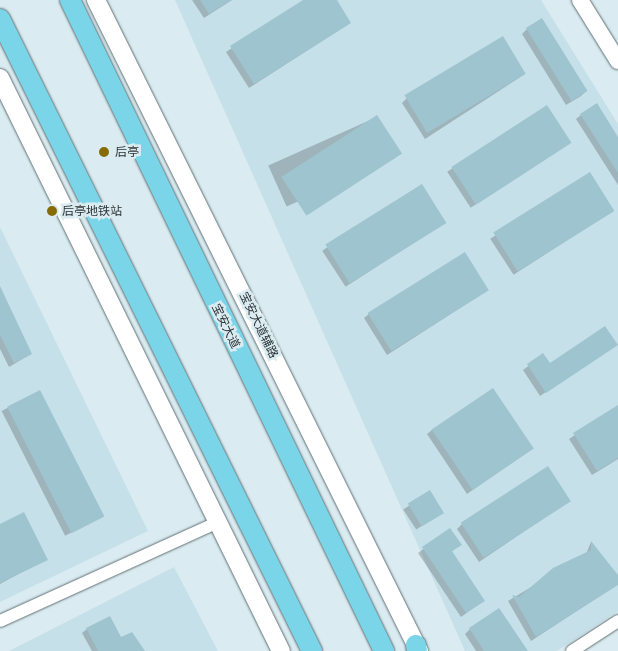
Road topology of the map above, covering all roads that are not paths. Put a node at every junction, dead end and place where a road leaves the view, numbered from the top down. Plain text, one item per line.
1 (70, 0) edge
2 (96, 0) edge
3 (580, 0) edge
4 (0, 19) edge
5 (618, 61) edge
6 (0, 78) edge
7 (216, 523) junction
8 (0, 621) edge
9 (618, 621) edge
10 (417, 649) edge
11 (280, 651) edge
12 (312, 651) edge
13 (384, 651) edge
14 (572, 651) edge

1 - 13 main road, 宝安大道
2 - 10 main road, 宝安大道辅路
3 - 5 street
4 - 12 main road
6 - 7 main road
7 - 8 street
7 - 11 main road
9 - 14 street

